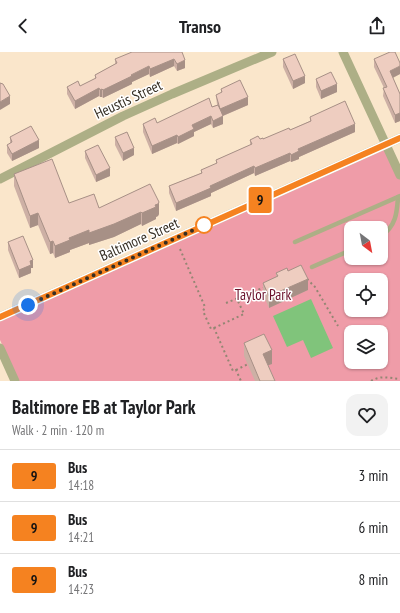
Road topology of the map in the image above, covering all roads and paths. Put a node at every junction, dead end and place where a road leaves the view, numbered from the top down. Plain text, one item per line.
1 (272, 52) edge
2 (343, 52) edge
3 (400, 138) edge
4 (386, 144) junction
5 (400, 175) edge
6 (0, 179) edge
7 (399, 197) edge
8 (388, 231) edge
9 (295, 242) dead end
10 (180, 249) dead end
11 (344, 253) edge
12 (312, 267) dead end
13 (306, 278) edge
14 (265, 287) edge
15 (237, 299) junction
16 (226, 303) dead end
17 (0, 317) edge
18 (338, 326) dead end
19 (214, 328) junction
20 (0, 348) edge
21 (248, 364) edge
22 (236, 370) junction
23 (400, 379) edge
24 (15, 381) edge
25 (241, 381) edge
26 (371, 381) edge

1 - 6 street, Heustis Street
2 - 4 street
3 - 4 street, Baltimore Street
4 - 5 street
4 - 17 street, Baltimore Street
7 - 8 lane
7 - 9 lane
10 - 19 path
11 - 12 lane
13 - 18 path
14 - 15 path
15 - 16 path
15 - 19 path
19 - 22 path
20 - 24 street
21 - 22 path
22 - 25 path
23 - 26 path

